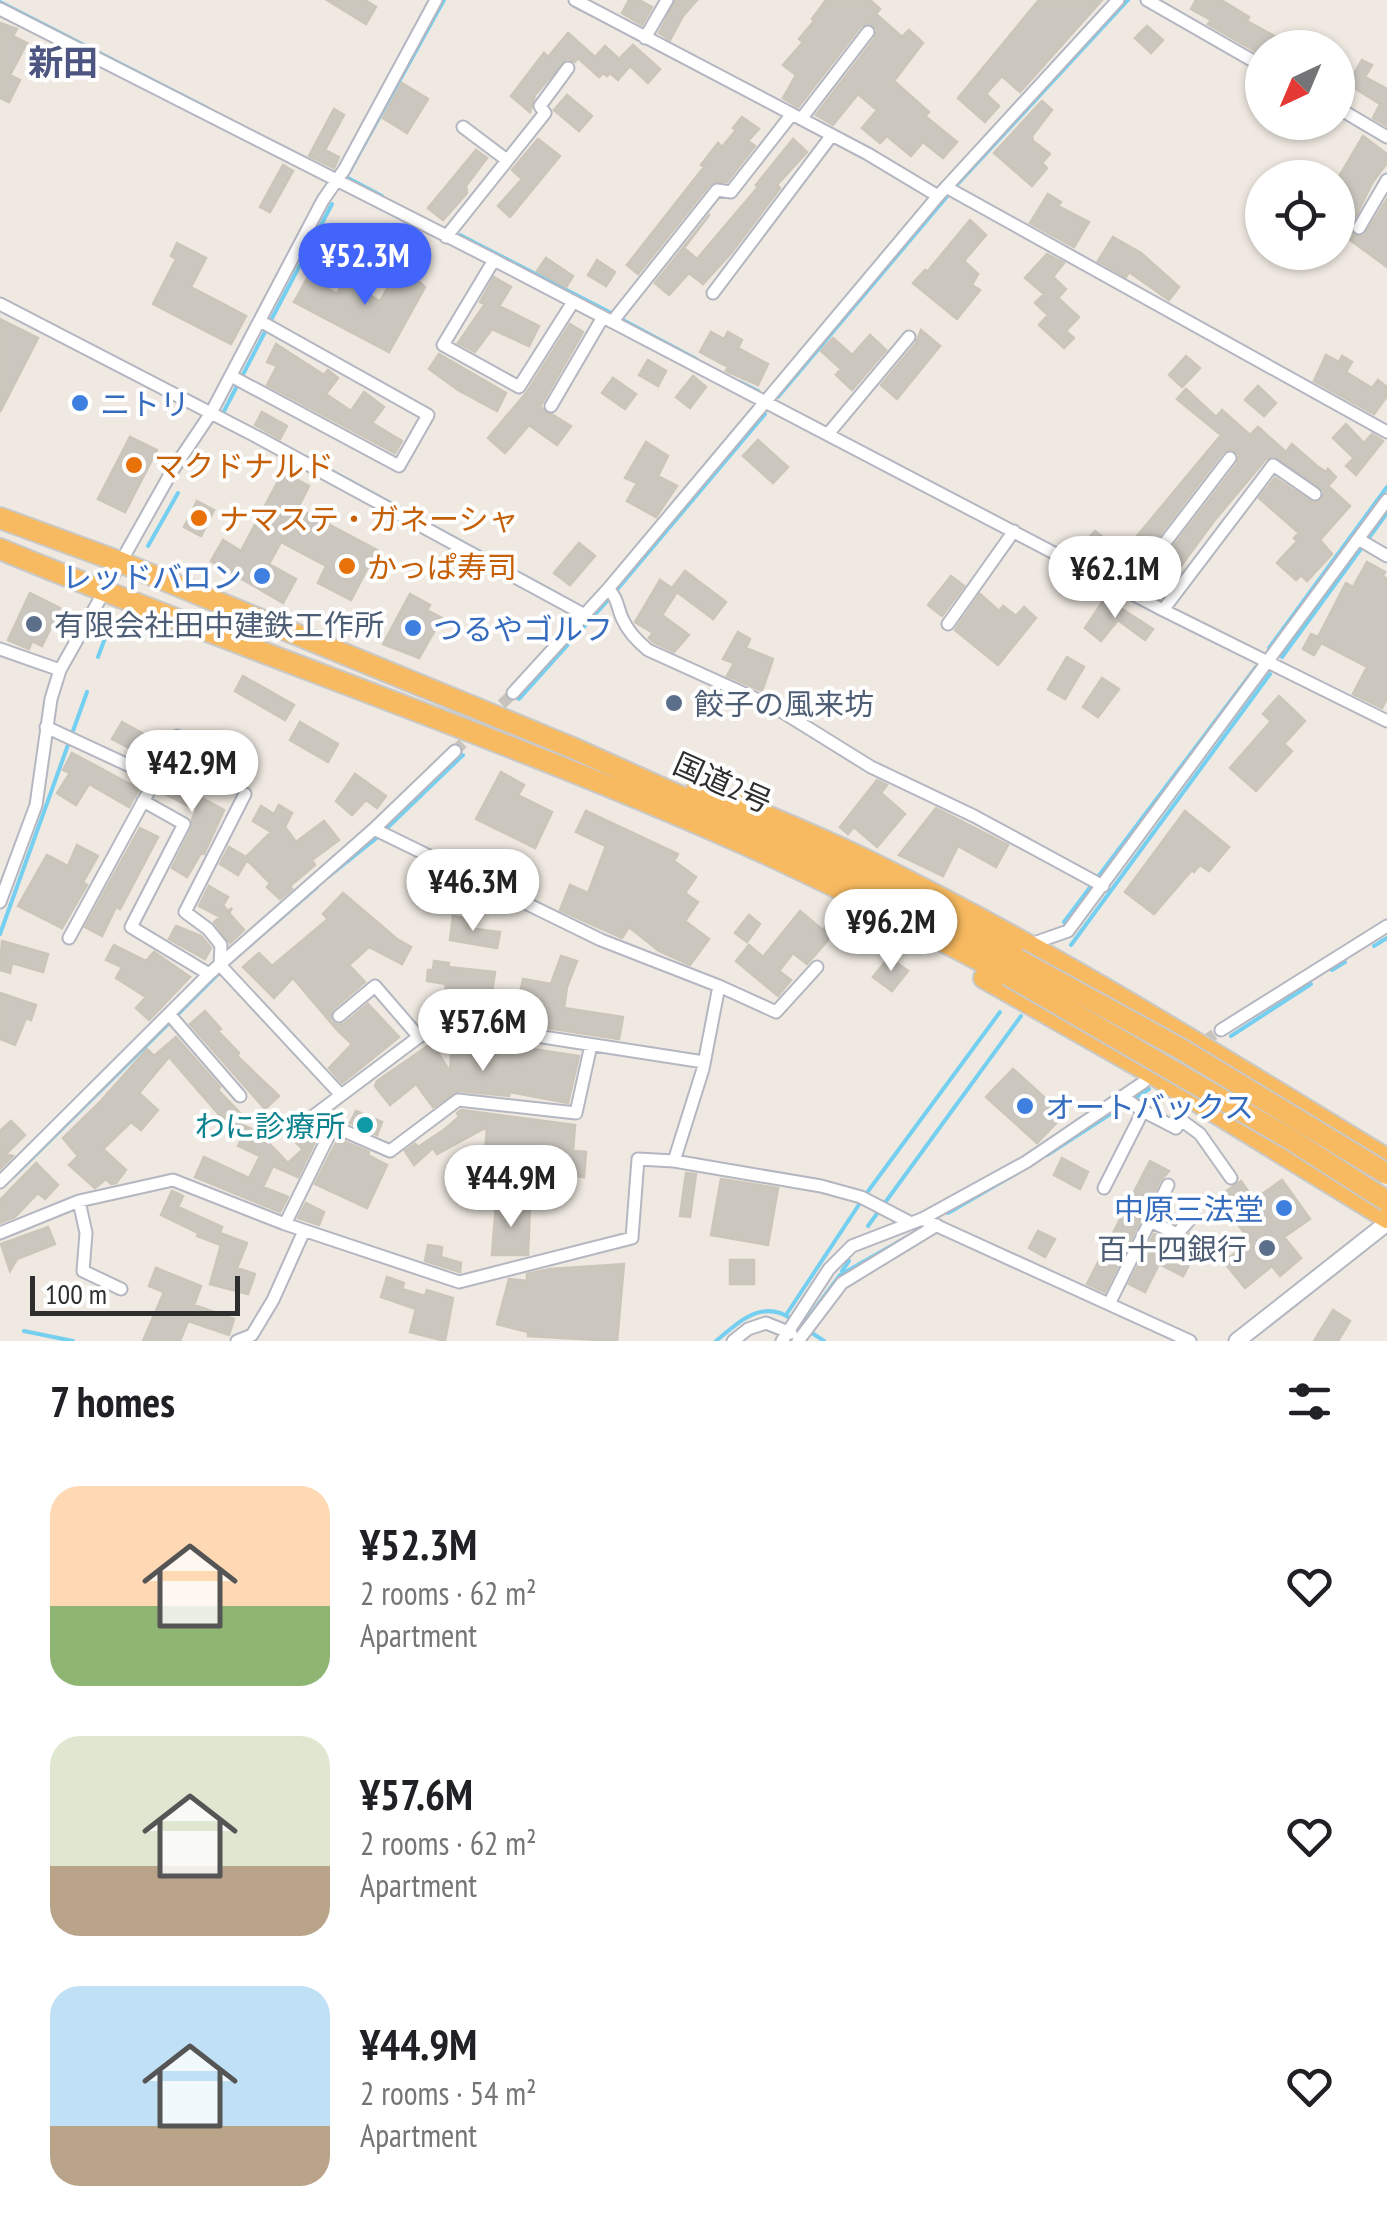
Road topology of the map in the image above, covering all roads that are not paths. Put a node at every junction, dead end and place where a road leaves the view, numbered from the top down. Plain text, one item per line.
1 (436, 0) edge
2 (575, 0) edge
3 (666, 0) edge
4 (1118, 0) edge
5 (1146, 0) edge
6 (0, 9) edge
7 (868, 32) dead end
8 (645, 38) junction
9 (1245, 56) edge
10 (568, 68) dead end
11 (796, 116) junction
12 (1355, 118) edge
13 (463, 127) dead end
14 (832, 136) junction
15 (1387, 136) edge
16 (507, 160) junction
17 (1387, 180) edge
18 (336, 181) junction
19 (947, 192) junction
20 (1359, 228) dead end
21 (446, 236) junction
22 (494, 260) junction
23 (713, 293) dead end
24 (573, 302) junction
25 (0, 304) edge
26 (612, 318) junction
27 (266, 324) junction
28 (909, 337) dead end
29 (237, 378) junction
30 (763, 402) junction
31 (551, 406) dead end
32 (210, 414) junction
33 (1387, 432) edge
34 (828, 434) junction
35 (1230, 458) dead end
36 (1315, 494) dead end
37 (1387, 500) edge
38 (0, 518) edge
39 (1014, 531) junction
40 (1363, 543) junction
41 (0, 550) edge
42 (1387, 556) edge
43 (120, 562) junction
44 (1128, 591) junction
45 (103, 592) junction
46 (611, 592) junction
47 (1163, 610) junction
48 (585, 615) junction
49 (948, 624) dead end
50 (0, 649) edge
51 (1268, 662) junction
52 (60, 670) junction
53 (514, 693) tunnel mouth
54 (1387, 721) edge
55 (46, 727) junction
56 (177, 736) dead end
57 (456, 751) tunnel mouth
58 (156, 778) junction
59 (246, 794) dead end
60 (143, 801) junction
61 (379, 832) junction
62 (716, 832) junction
63 (1098, 883) junction
64 (0, 902) edge
65 (1387, 926) edge
66 (70, 938) dead end
67 (1017, 960) junction
68 (817, 967) dead end
69 (223, 968) junction
70 (209, 974) junction
71 (720, 986) junction
72 (340, 1016) dead end
73 (172, 1017) junction
74 (1221, 1030) tunnel mouth
75 (419, 1037) junction
76 (591, 1044) junction
77 (704, 1062) junction
78 (1144, 1082) dead end
79 (341, 1095) junction
80 (240, 1096) dead end
81 (1126, 1100) junction
82 (1144, 1111) junction
83 (333, 1127) junction
84 (1387, 1159) edge
85 (674, 1161) junction
86 (1387, 1174) edge
87 (1231, 1178) dead end
88 (0, 1182) edge
89 (1168, 1186) dead end
90 (1104, 1188) dead end
91 (79, 1201) junction
92 (1387, 1201) edge
93 (1194, 1215) dead end
94 (1387, 1220) edge
95 (917, 1221) junction
96 (1150, 1221) junction
97 (285, 1224) junction
98 (936, 1225) junction
99 (304, 1231) junction
100 (0, 1233) edge
101 (121, 1289) dead end
102 (1109, 1304) junction
103 (815, 1305) junction
104 (797, 1332) edge
105 (237, 1341) edge
106 (733, 1341) edge
107 (1190, 1341) edge
108 (1237, 1341) edge

1 - 18 street
2 - 8 street
3 - 8 street
4 - 19 street
5 - 9 street
6 - 18 street
7 - 11 street
8 - 11 street
10 - 16 street
11 - 14 street
11 - 26 street
12 - 15 street
13 - 16 street
14 - 19 street
14 - 23 street
16 - 21 street
17 - 20 street
18 - 21 street
18 - 27 street
19 - 30 street
19 - 33 street
21 - 22 street
22 - 24 street
22 - 24 street
24 - 26 street
25 - 32 street
26 - 30 street
26 - 31 street
27 - 29 street
27 - 29 street
28 - 34 street
29 - 32 street
30 - 34 street
30 - 46 street
32 - 43 street
32 - 48 street
34 - 39 street
35 - 44 street
36 - 47 street
37 - 40 street
38 - 43 highway, 国道2号
39 - 44 street
39 - 49 street
40 - 42 street
40 - 51 street
41 - 45 highway, 国道2号
43 - 45 street
43 - 67 highway, 国道2号
44 - 47 street
45 - 52 street
45 - 62 highway, 国道2号
46 - 48 street
46 - 63 street
47 - 51 street
48 - 53 street
50 - 52 street
51 - 54 street
51 - 63 street
52 - 55 street
55 - 58 street
55 - 64 street
56 - 58 street
57 - 61 street
58 - 60 street
59 - 69 street
60 - 66 street
60 - 70 street
61 - 69 street
61 - 71 street
62 - 67 highway, 国道2号
62 - 94 highway
63 - 67 street
65 - 74 street
67 - 84 highway
67 - 86 highway, 国道2号, bridge
67 - 92 highway, 国道2号, bridge
68 - 71 street
69 - 70 street
69 - 79 street
70 - 73 street
71 - 77 street
72 - 75 street
73 - 80 street
73 - 88 street
75 - 76 street
75 - 79 street
76 - 77 street
76 - 83 street
77 - 85 street
78 - 81 street
79 - 83 street
81 - 82 street
81 - 95 street
82 - 87 street
82 - 90 street
83 - 97 street
85 - 95 street
85 - 99 street
89 - 96 street
91 - 97 street
91 - 100 street
91 - 101 street
93 - 96 street
94 - 108 street
95 - 98 street
95 - 103 street
96 - 102 street
97 - 99 street
98 - 102 street
98 - 103 street
99 - 105 street
102 - 107 street
103 - 104 street
104 - 106 street

